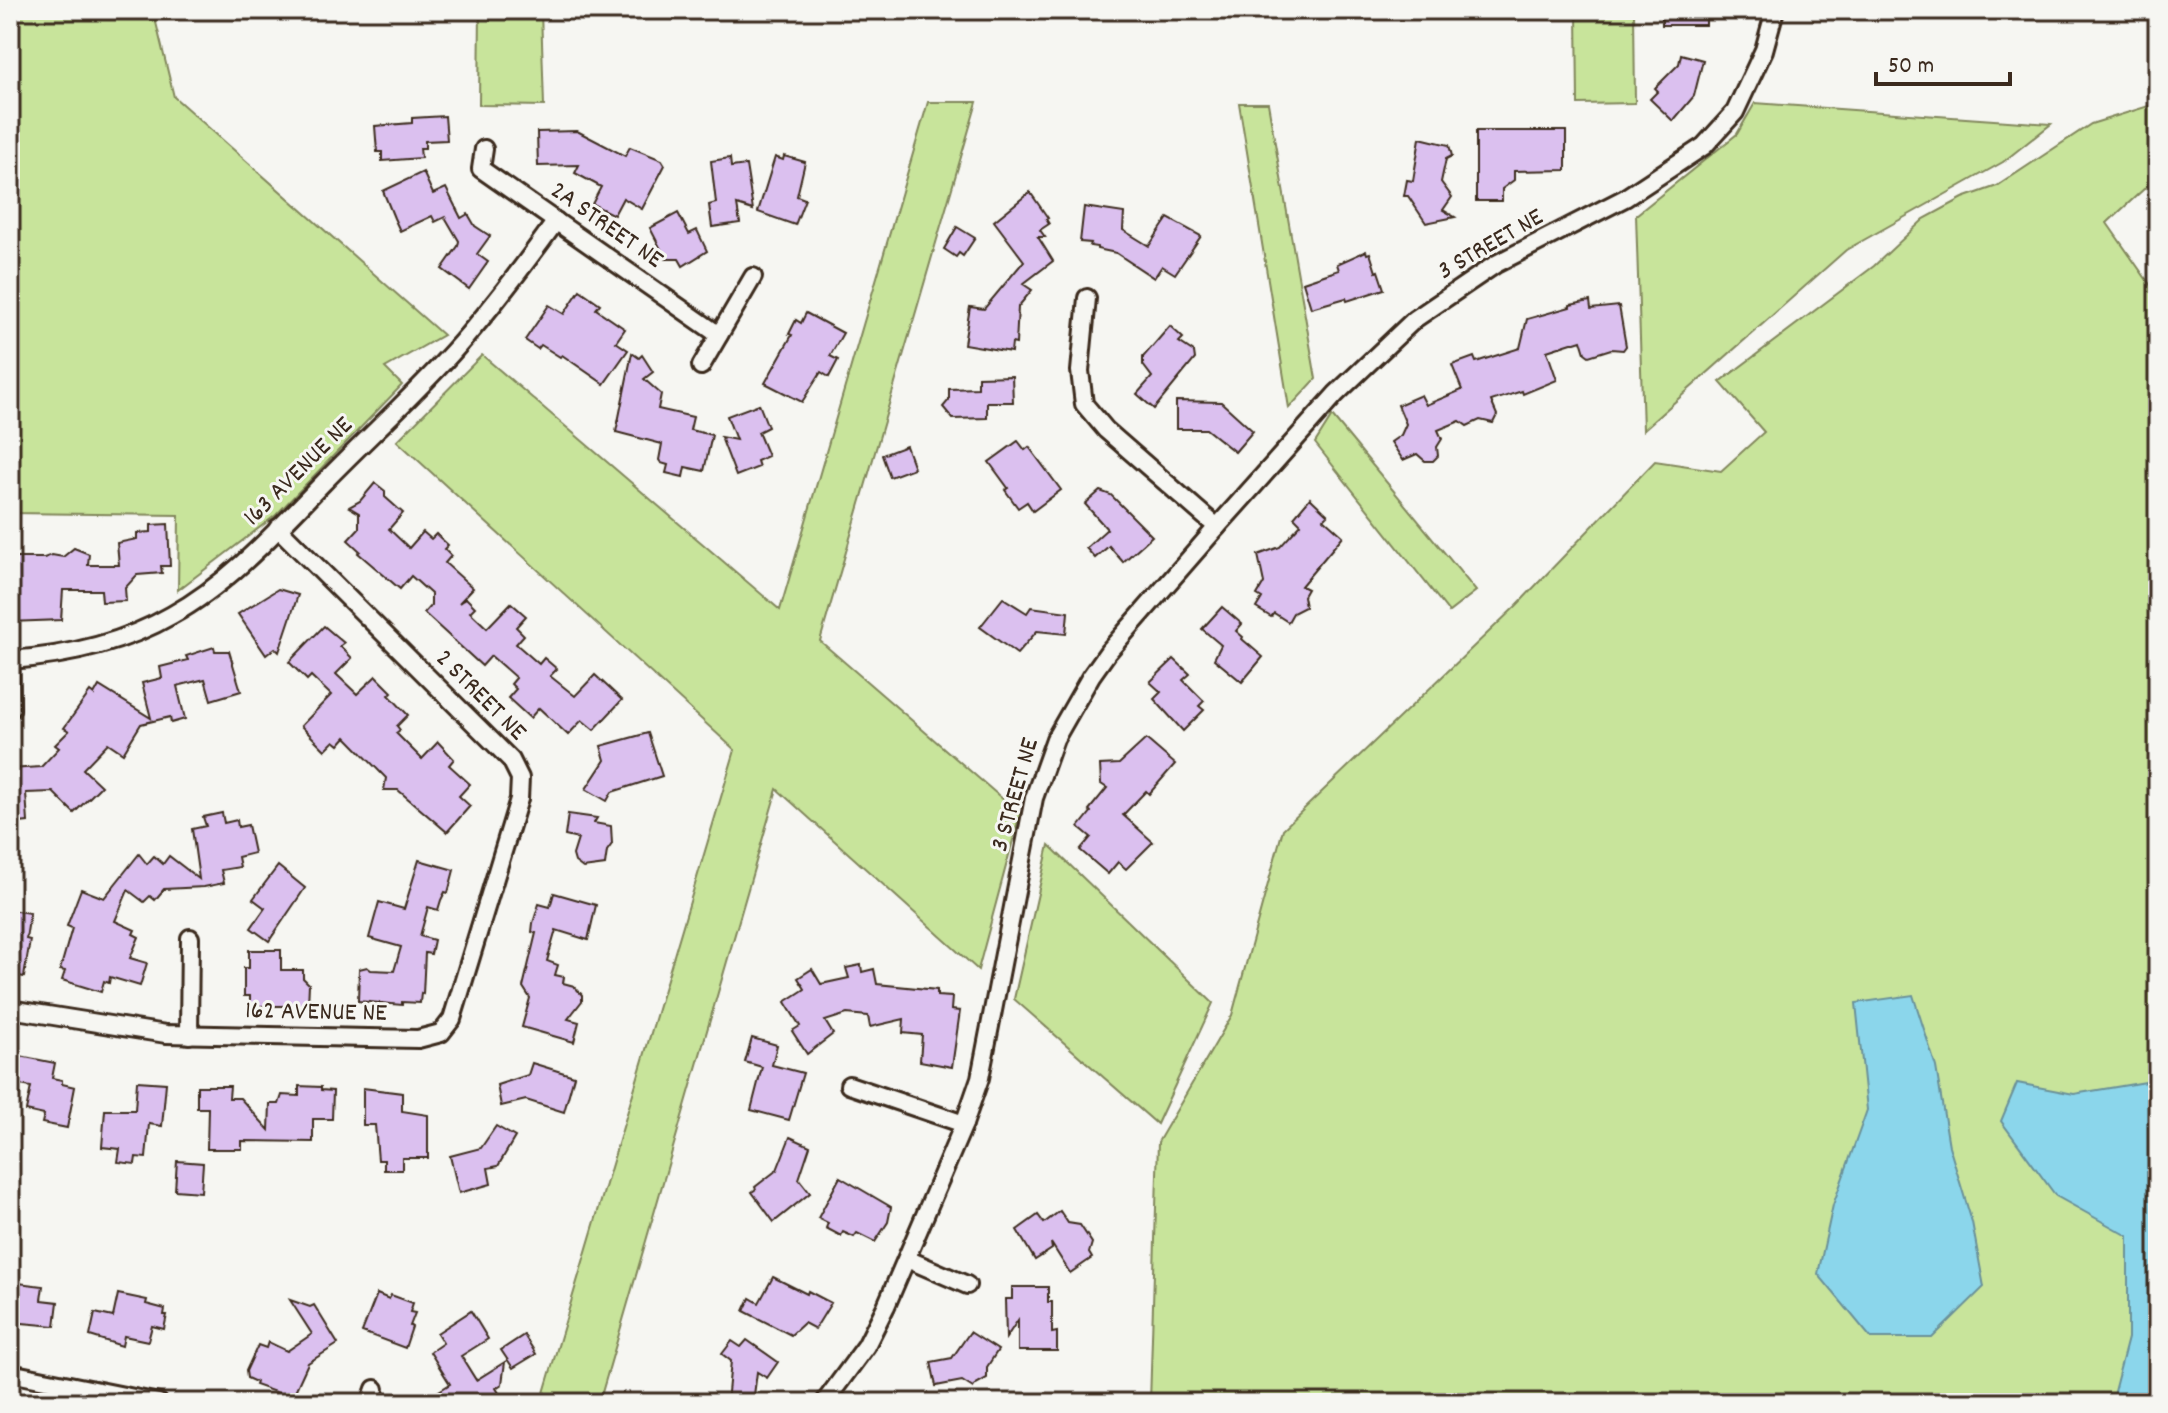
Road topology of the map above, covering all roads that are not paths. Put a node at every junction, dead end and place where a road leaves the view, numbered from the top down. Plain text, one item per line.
1 (1775, 10) edge
2 (484, 149) dead end
3 (556, 221) junction
4 (753, 277) dead end
5 (1087, 298) dead end
6 (719, 335) junction
7 (701, 366) dead end
8 (1217, 527) junction
9 (278, 528) junction
10 (10, 660) edge
11 (11, 709) edge
12 (190, 938) dead end
13 (10, 1009) edge
14 (441, 1033) joint
15 (189, 1035) junction
16 (849, 1085) dead end
17 (964, 1124) junction
18 (907, 1259) junction
19 (967, 1285) dead end
20 (10, 1373) edge
21 (159, 1403) edge
22 (824, 1403) edge

1 - 8 street, 3 STREET NE
2 - 3 street, 2A STREET NE
3 - 6 street, 2A STREET NE
3 - 9 street, 163 AVENUE NE
4 - 6 street
5 - 8 street
6 - 7 street
8 - 17 street, 3 STREET NE
9 - 10 street, 163 AVENUE NE
9 - 14 street, 2 STREET NE
10 - 11 street, 163 AVENUE NE
12 - 15 street
13 - 15 street, 162 AVENUE NE
14 - 15 street, 162 AVENUE NE
16 - 17 street
17 - 18 street, 3 STREET NE
18 - 19 street
18 - 22 street, 3 STREET NE
20 - 21 street

